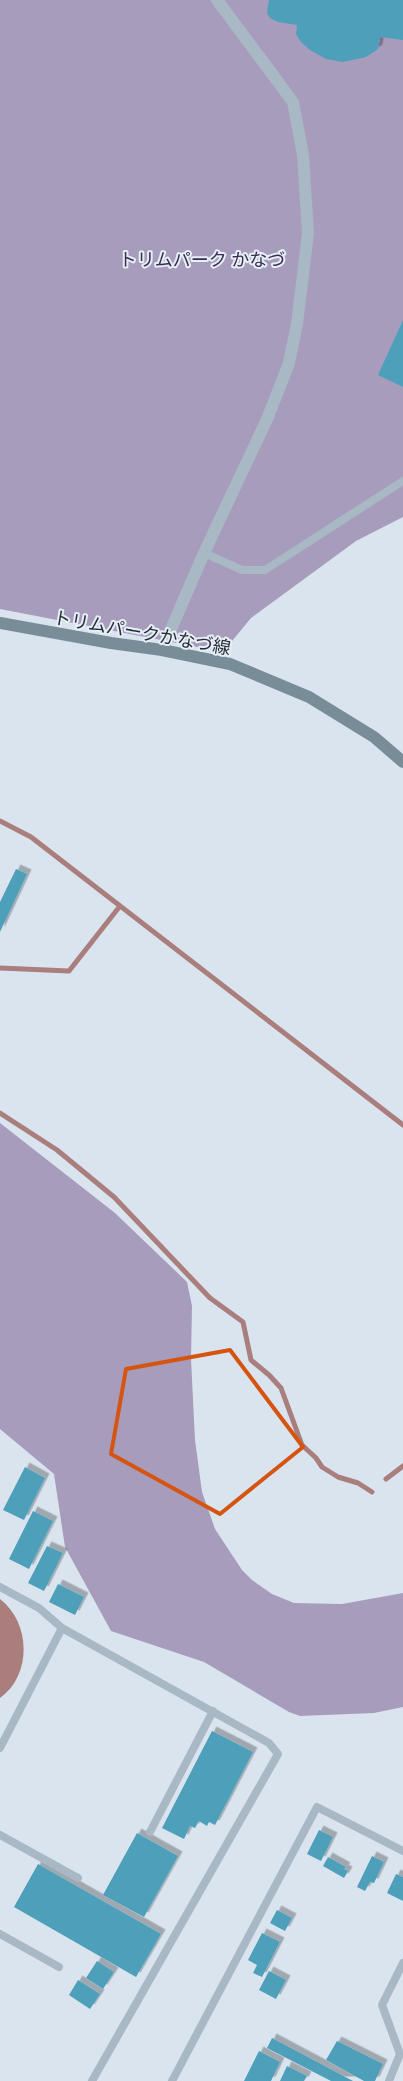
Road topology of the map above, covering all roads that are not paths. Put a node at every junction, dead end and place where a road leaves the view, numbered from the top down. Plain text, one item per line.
1 (218, 0) edge
2 (403, 481) edge
3 (204, 553) junction
4 (0, 623) edge
5 (162, 650) junction
6 (403, 762) edge
7 (0, 1587) edge
8 (62, 1628) junction
9 (214, 1711) junction
10 (0, 1748) edge
11 (150, 1832) dead end
12 (0, 1836) edge
13 (403, 1851) edge
14 (78, 1878) dead end
15 (0, 1934) edge
16 (403, 1963) edge
17 (59, 1967) dead end
18 (92, 2081) edge
19 (172, 2081) edge
20 (389, 2081) edge

1 - 3 street
2 - 3 lane
3 - 5 street
4 - 5 main road, トリムパークかなづ線
5 - 6 main road, トリムパークかなづ線
7 - 8 lane
8 - 9 lane
8 - 10 lane
9 - 11 lane
9 - 18 lane
12 - 14 lane
13 - 19 lane
15 - 17 lane
16 - 20 lane

